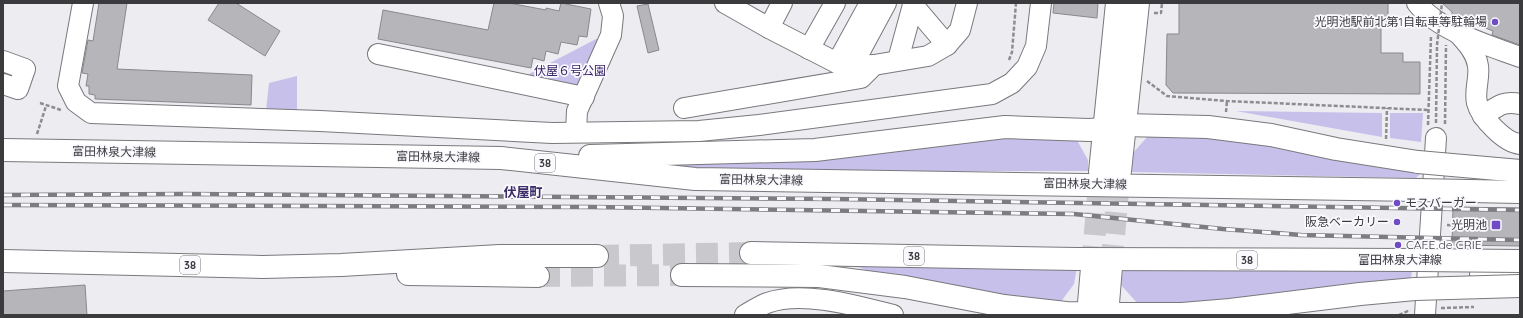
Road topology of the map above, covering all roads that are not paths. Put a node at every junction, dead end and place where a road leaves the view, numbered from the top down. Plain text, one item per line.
1 (83, 3) edge
2 (609, 3) edge
3 (782, 3) edge
4 (835, 3) edge
5 (870, 3) edge
6 (886, 3) edge
7 (1041, 3) edge
8 (1117, 3) edge
9 (1418, 3) edge
10 (731, 5) edge
11 (962, 5) edge
12 (1146, 8) edge
13 (769, 28) junction
14 (1489, 29) dead end
15 (1452, 35) junction
16 (948, 45) junction
17 (809, 49) junction
18 (378, 54) dead end
19 (1520, 57) edge
20 (898, 60) junction
21 (3, 61) edge
22 (845, 65) junction
23 (874, 65) junction
24 (3, 84) edge
25 (584, 97) junction
26 (1520, 104) edge
27 (684, 108) dead end
28 (1483, 116) junction
29 (1114, 127) junction
30 (576, 132) junction
31 (1436, 138) road end
32 (1520, 144) edge
33 (3, 150) edge
34 (1487, 156) dead end
35 (501, 158) junction
36 (1110, 172) tunnel mouth
37 (1520, 172) edge
38 (1520, 179) edge
39 (1520, 192) edge
40 (751, 253) tunnel mouth
41 (597, 256) tunnel mouth
42 (3, 261) edge
43 (1520, 262) edge
44 (263, 267) junction
45 (1102, 268) tunnel mouth
46 (1520, 273) edge
47 (682, 274) tunnel mouth
48 (1480, 274) dead end
49 (538, 276) tunnel mouth
50 (854, 279) junction
51 (1520, 286) edge
52 (848, 304) junction
53 (1097, 314) edge
54 (745, 315) edge
55 (893, 315) edge
56 (1426, 315) edge

1 - 30 street
2 - 25 street
3 - 13 street
4 - 17 street
5 - 22 street
6 - 22 street
7 - 30 street
8 - 29 main road, 富田林泉大津線
9 - 14 street
9 - 15 street
10 - 13 street
11 - 16 street
12 - 29 main road, 富田林泉大津線
13 - 17 street
15 - 19 street
15 - 28 street
16 - 20 street
16 - 20 street
17 - 22 street
18 - 25 street
20 - 23 street
21 - 24 street
22 - 23 street
23 - 27 street
25 - 30 street
26 - 28 street
28 - 32 street
29 - 35 main road
29 - 36 main road, 富田林泉大津線
29 - 37 main road, bridge
31 - 56 street
33 - 35 main road, 富田林泉大津線 / 38
34 - 38 street
35 - 39 main road, 富田林泉大津線 / 38, bridge
40 - 43 main road, 富田林泉大津線 / 38, bridge
41 - 44 main road, 38
42 - 44 main road, 38
44 - 49 main road
45 - 53 main road
46 - 48 street
47 - 50 main road
50 - 52 street
50 - 53 main road
51 - 53 main road, bridge
52 - 54 street
52 - 55 street

